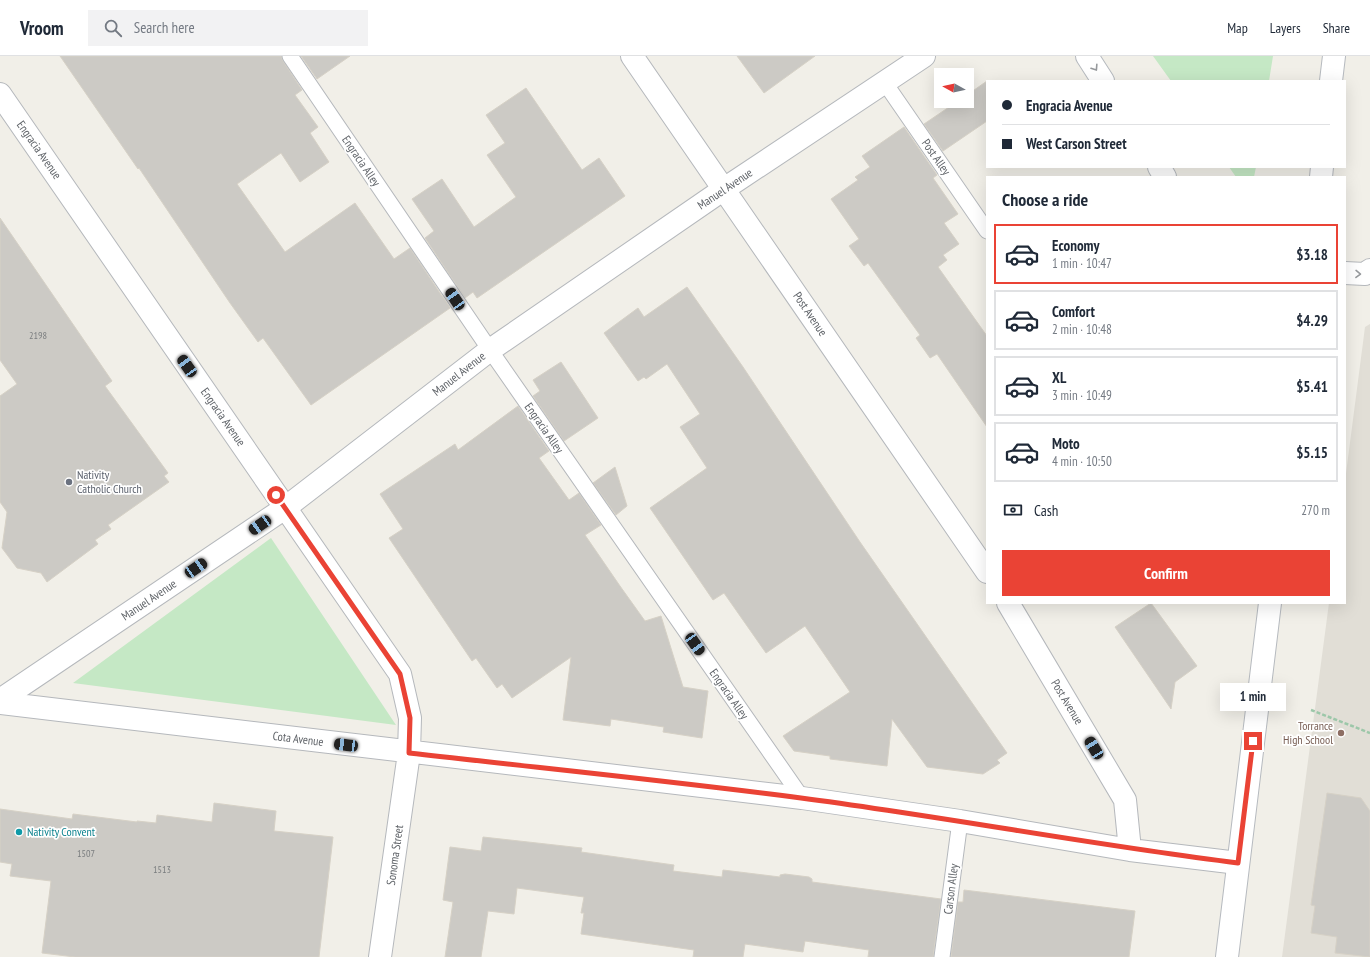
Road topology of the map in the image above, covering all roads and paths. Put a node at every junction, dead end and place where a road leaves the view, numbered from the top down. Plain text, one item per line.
1 (290, 56) edge
2 (632, 56) edge
3 (924, 56) edge
4 (1087, 56) edge
5 (1334, 56) edge
6 (1103, 80) edge
7 (1331, 80) edge
8 (885, 83) junction
9 (0, 94) edge
10 (724, 189) junction
11 (986, 229) edge
12 (1370, 270) edge
13 (1346, 273) edge
14 (490, 350) junction
15 (285, 508) junction
16 (986, 571) edge
17 (1009, 604) edge
18 (1270, 604) edge
19 (0, 702) edge
20 (1311, 710) dead end
21 (1370, 733) edge
22 (409, 753) junction
23 (802, 798) junction
24 (960, 821) junction
25 (1130, 850) junction
26 (1238, 863) junction
27 (380, 957) edge
28 (942, 957) edge
29 (1227, 957) edge

1 - 14 lane, Engracia Alley
2 - 10 street, Post Avenue
3 - 8 street, Manuel Avenue
4 -> 6 street
5 - 7 street
8 - 10 street, Manuel Avenue
8 - 11 lane, Post Alley
9 - 15 street, Engracia Avenue
10 - 14 street, Manuel Avenue
10 - 16 street, Post Avenue
13 -> 12 street
14 - 15 street, Manuel Avenue
14 - 23 lane, Engracia Alley
15 - 19 street, Manuel Avenue
15 - 22 street, Engracia Avenue
17 - 25 street, Post Avenue
18 - 26 street
19 - 22 street, Cota Avenue
20 - 21 path
22 - 23 street, Cota Avenue
22 - 27 street, Sonoma Street
23 - 24 street, Cota Avenue
24 - 25 street, Cota Avenue
24 - 28 lane, Carson Alley
25 - 26 street, Cota Avenue
26 - 29 street

